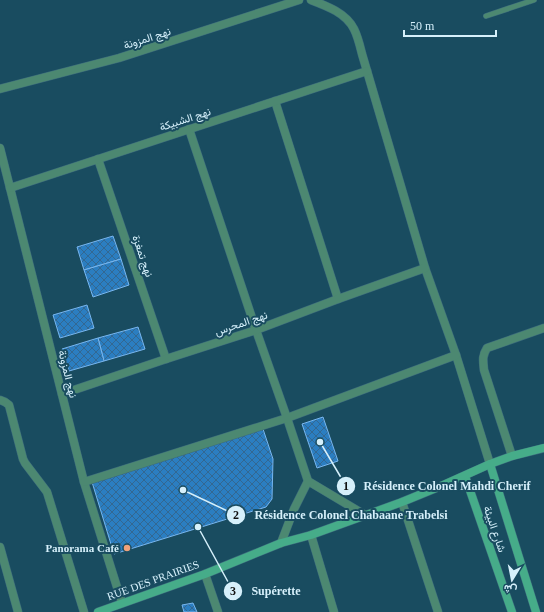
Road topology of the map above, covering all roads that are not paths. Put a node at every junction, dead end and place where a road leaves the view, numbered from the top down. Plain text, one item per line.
1 (299, 0) edge
2 (311, 0) edge
3 (534, 0) edge
4 (486, 16) dead end
5 (367, 71) junction
6 (0, 89) edge
7 (275, 101) junction
8 (189, 129) junction
9 (0, 148) edge
10 (98, 159) junction
11 (10, 188) junction
12 (425, 268) junction
13 (338, 299) junction
14 (544, 328) edge
15 (256, 330) junction
16 (456, 355) junction
17 (166, 359) junction
18 (62, 394) junction
19 (0, 400) edge
20 (287, 418) junction
21 (544, 448) edge
22 (512, 456) junction
23 (490, 464) junction
24 (465, 476) junction
25 (308, 481) junction
26 (84, 482) junction
27 (402, 502) junction
28 (365, 515) junction
29 (310, 535) junction
30 (281, 543) junction
31 (0, 547) edge
32 (205, 574) junction
33 (122, 603) junction
34 (18, 612) edge
35 (84, 612) edge
36 (98, 612) edge
37 (218, 612) edge
38 (334, 612) edge
39 (438, 612) edge
40 (512, 612) edge
41 (536, 612) edge

1 - 6 street, نهج المزونة
2 - 5 street
3 - 4 lane
5 - 7 street, نهج الشبيكة
5 - 12 street
7 - 8 street, نهج الشبيكة
7 - 13 street
8 - 10 street, نهج الشبيكة
8 - 15 street
9 - 11 street, نهج المزونة
10 - 11 street, نهج الشبيكة
10 - 17 street, نهج تمغزة
11 - 18 street, نهج المزونة
12 - 13 street, نهج المحرس
12 - 16 street
13 - 15 street, نهج المحرس
14 - 22 street
15 - 17 street, نهج المحرس
15 - 20 street
16 - 20 street
16 - 23 street
17 - 18 street, نهج المحرس
18 - 26 street, نهج المزونة
19 - 35 street
20 - 25 street
20 - 26 street
21 - 22 street, RUE DES PRAIRIES
22 - 23 street, RUE DES PRAIRIES
23 - 24 street, RUE DES PRAIRIES
23 - 41 street, شارع البيئة
24 - 27 street, RUE DES PRAIRIES
24 - 40 street, شارع البيئة
25 - 28 street
25 - 30 street
26 - 33 street, نهج المزونة
27 - 28 street, RUE DES PRAIRIES
27 - 39 street
28 - 29 street, RUE DES PRAIRIES
29 - 30 street, RUE DES PRAIRIES
29 - 38 street
30 - 32 street, RUE DES PRAIRIES
31 - 34 street
32 - 33 street, RUE DES PRAIRIES
32 - 37 street
33 - 36 street, RUE DES PRAIRIES

